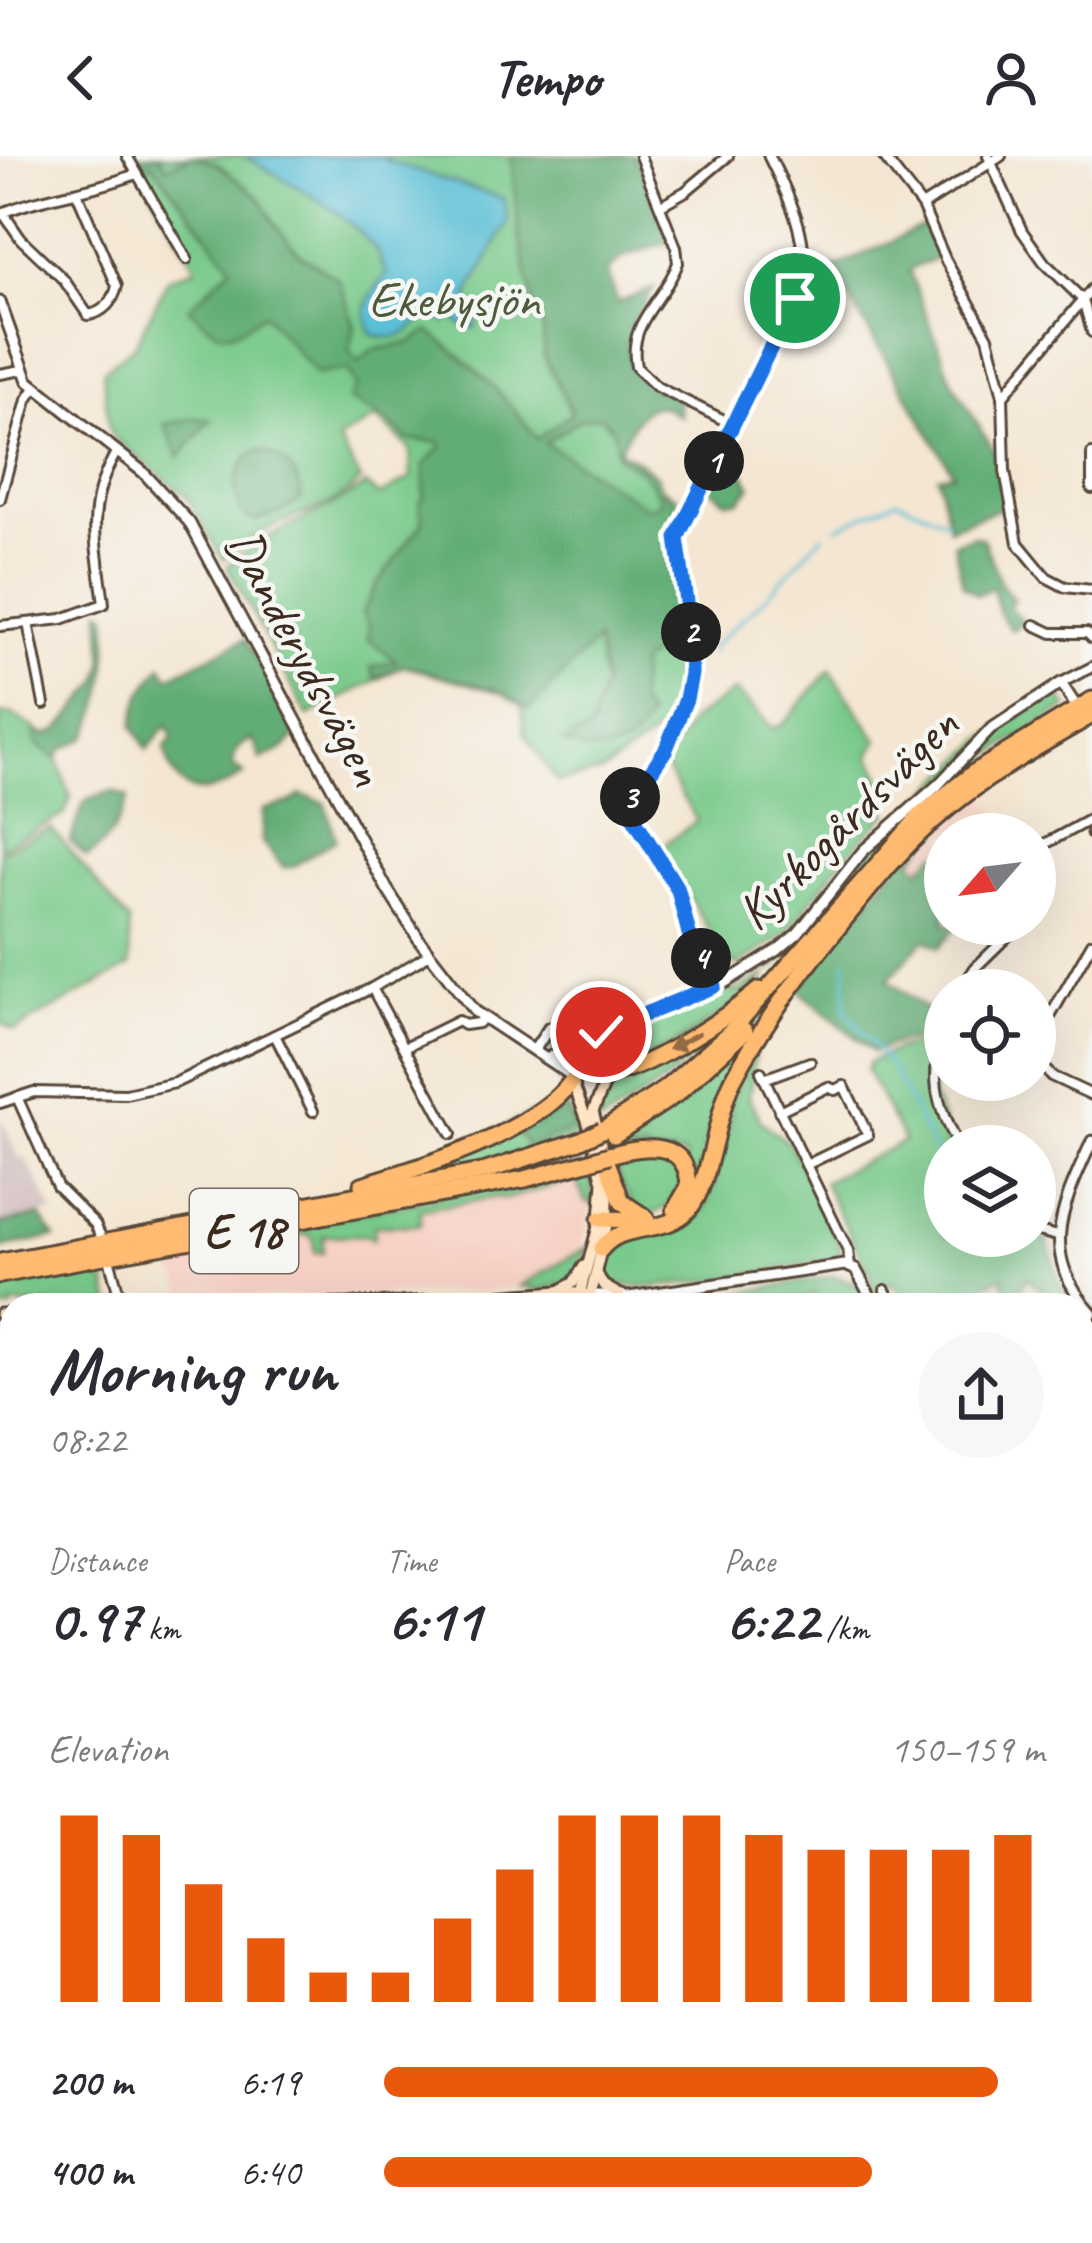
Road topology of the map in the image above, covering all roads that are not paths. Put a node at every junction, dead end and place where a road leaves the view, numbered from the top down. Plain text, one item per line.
1 (127, 156) edge
2 (640, 156) edge
3 (728, 156) edge
4 (769, 156) edge
5 (883, 156) edge
6 (994, 158) edge
7 (136, 174) junction
8 (77, 193) junction
9 (661, 205) junction
10 (922, 206) junction
11 (2, 214) edge
12 (187, 259) dead end
13 (1092, 289) edge
14 (1082, 299) junction
15 (0, 304) edge
16 (1092, 332) edge
17 (22, 370) junction
18 (0, 374) edge
19 (35, 388) junction
20 (1003, 396) junction
21 (732, 424) junction
22 (116, 452) junction
23 (1092, 454) edge
24 (1092, 490) edge
25 (1, 496) edge
26 (1092, 590) edge
27 (28, 623) junction
28 (1035, 625) dead end
29 (0, 626) edge
30 (1092, 638) edge
31 (1092, 668) edge
32 (1061, 683) junction
33 (1083, 701) edge
34 (44, 704) dead end
35 (1091, 723) edge
36 (1091, 819) edge
37 (1056, 835) edge
38 (1092, 835) edge
39 (862, 878) junction
40 (828, 940) junction
41 (1092, 943) edge
42 (999, 945) edge
43 (430, 954) junction
44 (974, 969) edge
45 (714, 986) junction
46 (372, 988) junction
47 (1056, 1006) edge
48 (482, 1018) junction
49 (275, 1035) junction
50 (405, 1047) junction
51 (538, 1051) junction
52 (810, 1062) dead end
53 (586, 1065) junction
54 (605, 1074) junction
55 (1056, 1078) edge
56 (573, 1083) junction
57 (1092, 1095) edge
58 (16, 1096) junction
59 (600, 1096) junction
60 (0, 1103) edge
61 (313, 1111) dead end
62 (779, 1111) junction
63 (451, 1133) dead end
64 (1092, 1142) edge
65 (606, 1147) junction
66 (583, 1151) junction
67 (806, 1165) junction
68 (603, 1222) junction
69 (648, 1224) junction
70 (1057, 1236) joint
71 (98, 1241) junction
72 (598, 1247) junction
73 (0, 1262) edge
74 (110, 1262) dead end
75 (850, 1266) junction
76 (597, 1269) junction
77 (0, 1275) edge
78 (885, 1290) dead end
79 (559, 1292) joint
80 (119, 1293) edge
81 (552, 1293) edge
82 (586, 1293) edge
83 (587, 1293) edge
84 (617, 1293) edge
85 (702, 1293) edge
86 (867, 1293) edge
87 (886, 1293) edge
88 (1077, 1293) edge

1 - 7 street
2 - 9 street
3 - 9 street
4 - 21 street
5 - 10 street
6 - 10 street
6 - 14 street
7 - 8 street
7 - 12 street
8 - 11 street
8 - 11 street
9 - 21 street
10 - 20 street
13 - 14 street
14 - 16 street
14 - 20 street
15 - 17 street, Danderydsvägen
17 - 18 street
17 - 19 street, Danderydsvägen
19 - 22 street, Danderydsvägen
19 - 25 street
20 - 26 street
21 - 45 street
22 - 27 street
22 - 43 street, Danderydsvägen
23 - 24 street
27 - 29 street
27 - 34 street
28 - 30 street
31 - 32 street
32 - 33 street
32 - 45 street, Kyrkogårdsvägen
33 - 39 highway, E 18
35 - 40 highway, E 18
36 - 37 street
36 - 38 street
39 -> 54 highway
39 - 65 highway, E 18
40 - 65 highway, E 18
40 - 69 highway
41 - 47 street
42 - 44 street
43 - 46 street
43 - 48 street, Danderydsvägen
45 - 51 street, Kyrkogårdsvägen
46 - 49 street
46 - 50 street
48 - 50 street
48 - 51 street, Danderydsvägen
49 - 58 street
49 - 61 street
50 - 63 street
51 - 53 street, Danderydsvägen
51 - 56 street, Danderydsvägen
52 - 62 street
53 - 54 main road
53 - 56 main road
54 - 59 main road
55 - 57 street
56 - 59 main road
56 - 68 main road
56 - 71 highway
58 - 60 street
58 - 71 street
59 - 65 main road
62 - 67 street
62 - 67 street
64 - 70 street
65 - 66 highway, E 18, bridge
65 - 66 highway, bridge
65 - 68 main road
65 - 69 highway
65 - 69 highway
66 - 71 highway, E 18
66 - 77 highway, E 18
67 - 75 street
68 - 69 highway
68 - 72 main road
69 - 72 highway
70 - 88 street
71 - 73 highway, E 18
72 - 76 main road
72 - 79 main road
72 - 82 main road
74 - 80 street
75 - 85 street
75 - 86 street
76 - 83 main road
76 - 84 main road
78 - 87 street
79 - 81 main road

